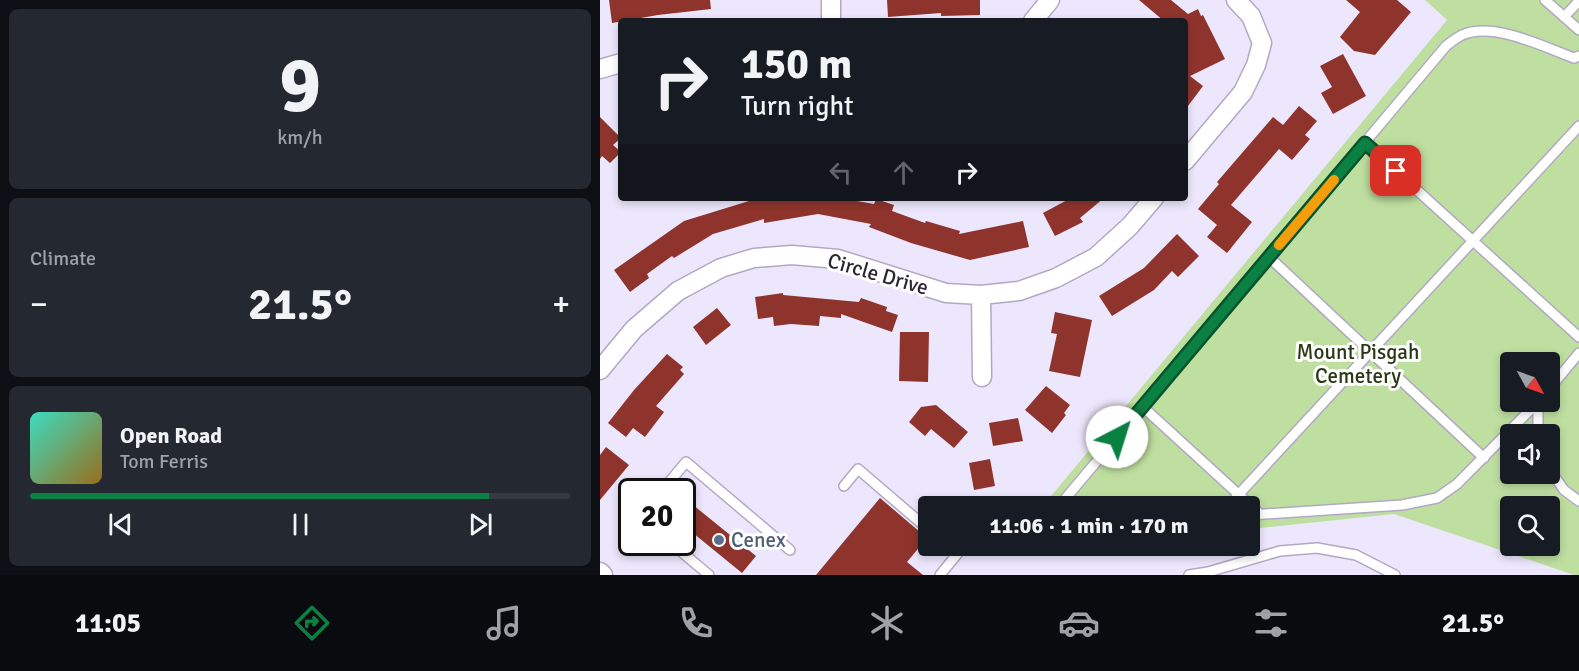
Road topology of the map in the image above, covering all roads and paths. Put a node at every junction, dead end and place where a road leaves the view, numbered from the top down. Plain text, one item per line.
1 (831, 0) edge
2 (1050, 0) edge
3 (1236, 0) edge
4 (1545, 0) edge
5 (1579, 1) edge
6 (1564, 17) junction
7 (831, 18) edge
8 (1035, 18) edge
9 (1579, 30) edge
10 (1579, 56) edge
11 (618, 64) edge
12 (600, 69) edge
13 (1579, 126) edge
14 (1365, 143) junction
15 (1188, 157) edge
16 (1151, 201) edge
17 (1473, 243) junction
18 (1269, 257) junction
19 (981, 295) junction
20 (1579, 337) edge
21 (1370, 353) junction
22 (1579, 353) edge
23 (600, 370) edge
24 (1560, 376) edge
25 (982, 377) dead end
26 (1143, 407) junction
27 (1528, 412) edge
28 (1484, 458) junction
29 (673, 478) edge
30 (1560, 484) edge
31 (844, 486) dead end
32 (1239, 494) joint
33 (1068, 496) edge
34 (1579, 501) edge
35 (1260, 514) edge
36 (918, 520) edge
37 (790, 550) dead end
38 (686, 556) edge
39 (956, 556) edge
40 (709, 575) edge
41 (939, 575) edge
42 (1189, 575) edge
43 (1395, 575) edge

1 - 7 street
2 - 8 street
3 - 15 street
4 - 6 lane
5 - 6 lane
6 - 9 lane
10 - 14 lane
11 - 12 street
13 - 17 lane
14 - 17 lane
14 - 18 lane
16 - 19 street, Circle Drive
17 - 20 lane
17 - 21 lane
18 - 21 lane
18 - 26 lane
19 - 23 street, Circle Drive
19 - 25 street
21 - 28 lane
21 - 32 lane
22 - 24 lane
26 - 32 lane
26 - 33 lane
27 - 28 lane
28 - 35 lane
29 - 37 lane
30 - 34 lane
31 - 36 lane
38 - 40 lane
39 - 41 lane
42 - 43 lane

